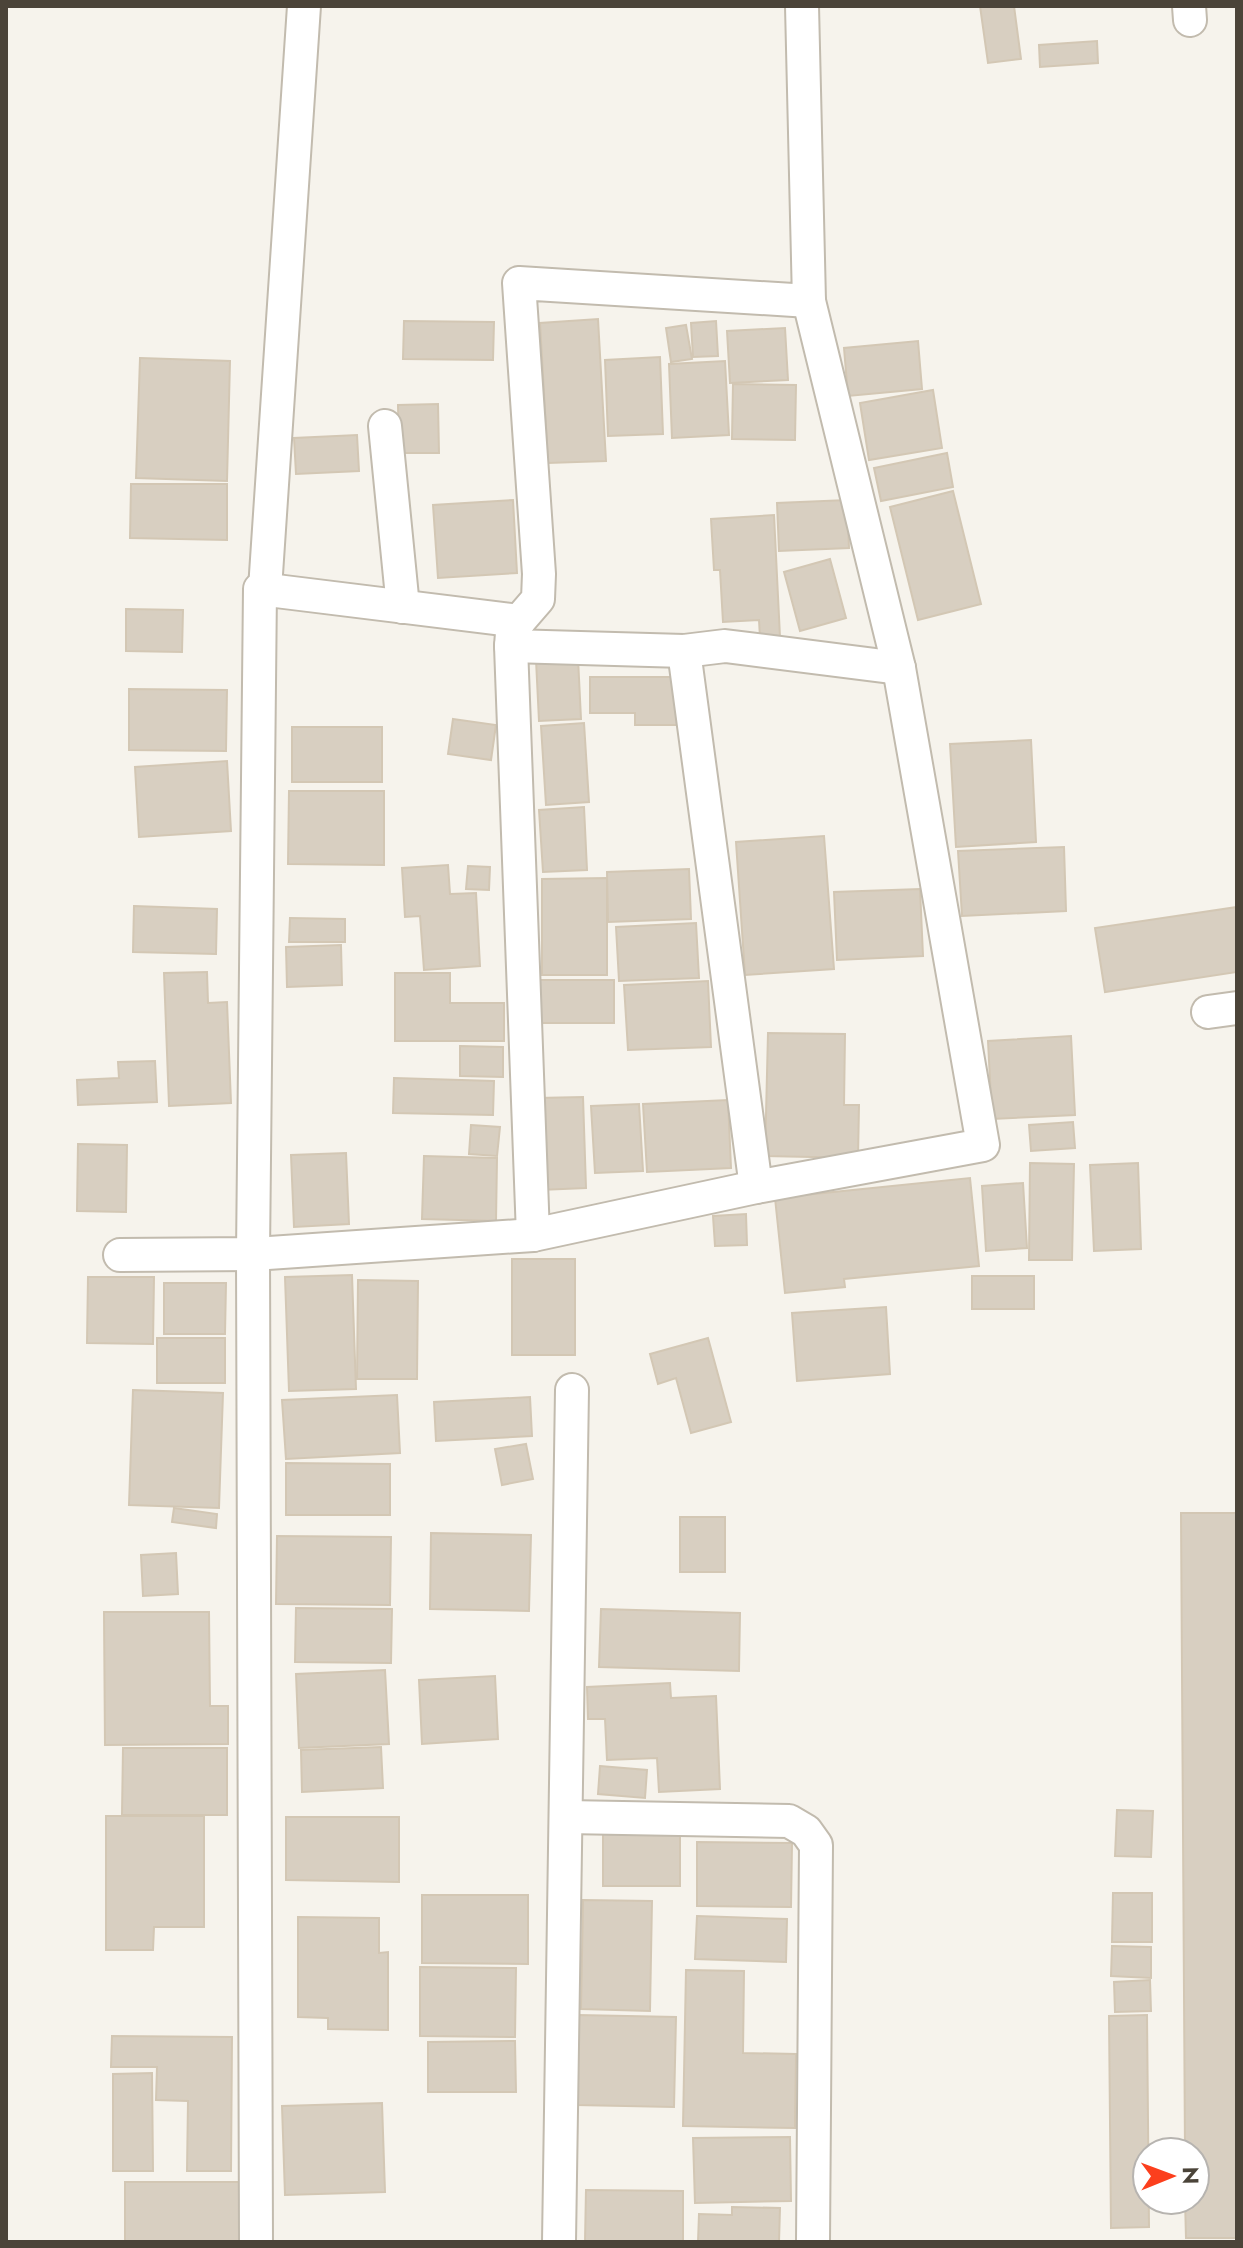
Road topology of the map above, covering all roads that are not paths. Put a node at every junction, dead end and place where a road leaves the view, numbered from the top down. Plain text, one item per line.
1 (304, 6) edge
2 (802, 6) edge
3 (809, 301) junction
4 (385, 426) dead end
5 (265, 589) junction
6 (403, 607) junction
7 (515, 634) junction
8 (684, 651) junction
9 (899, 668) junction
10 (756, 1187) junction
11 (533, 1235) junction
12 (253, 1254) junction
13 (120, 1255) dead end
14 (572, 1390) dead end
15 (566, 1817) junction
16 (256, 2242) edge
17 (559, 2242) edge
18 (813, 2242) edge

1 - 5 street
2 - 3 street
3 - 7 street
3 - 9 street
4 - 6 street
5 - 6 street
5 - 12 street
6 - 7 street
7 - 8 street
7 - 11 street
8 - 9 street
8 - 10 street
9 - 10 street
10 - 11 street
11 - 12 street
12 - 13 street
12 - 16 street
14 - 15 street
15 - 17 street
15 - 18 street

